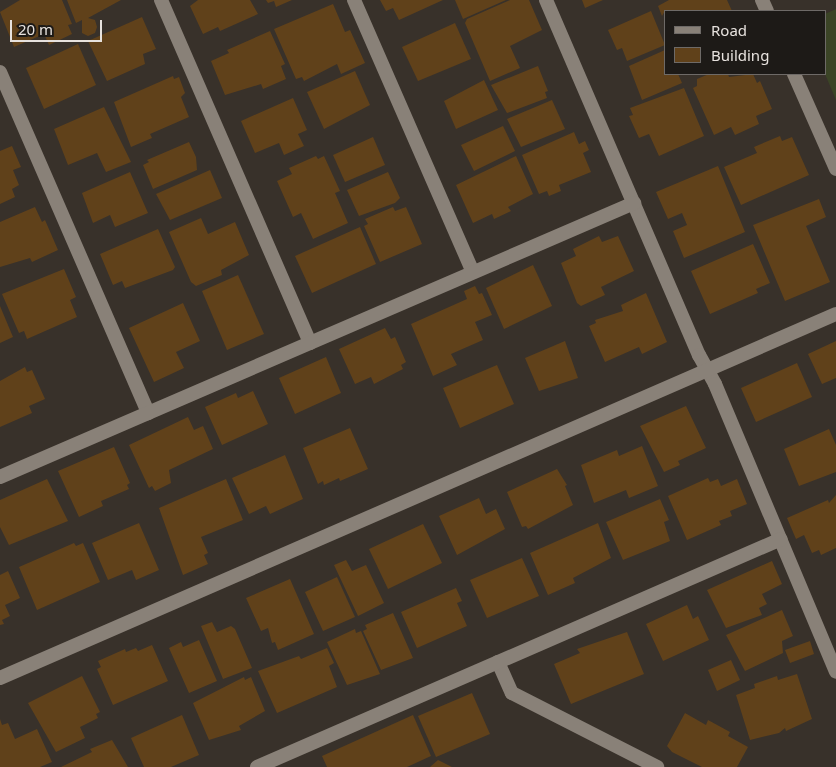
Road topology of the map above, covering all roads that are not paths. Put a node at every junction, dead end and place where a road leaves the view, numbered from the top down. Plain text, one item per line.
1 (161, 0) edge
2 (354, 0) edge
3 (546, 0) edge
4 (0, 72) edge
5 (794, 75) edge
6 (836, 169) edge
7 (634, 203) junction
8 (473, 272) junction
9 (836, 314) edge
10 (310, 343) junction
11 (707, 370) junction
12 (148, 413) junction
13 (0, 477) edge
14 (781, 539) junction
15 (498, 662) junction
16 (836, 672) edge
17 (0, 678) edge
18 (280, 763) edge
19 (257, 767) edge
20 (657, 767) edge

1 - 10 street
2 - 8 street
3 - 7 street
4 - 12 street
5 - 6 street
7 - 8 street
7 - 11 street
8 - 10 street
9 - 11 street
10 - 12 street
11 - 14 street
11 - 17 street
12 - 13 street
14 - 15 street
14 - 16 street
15 - 18 street
15 - 20 street
18 - 19 street

